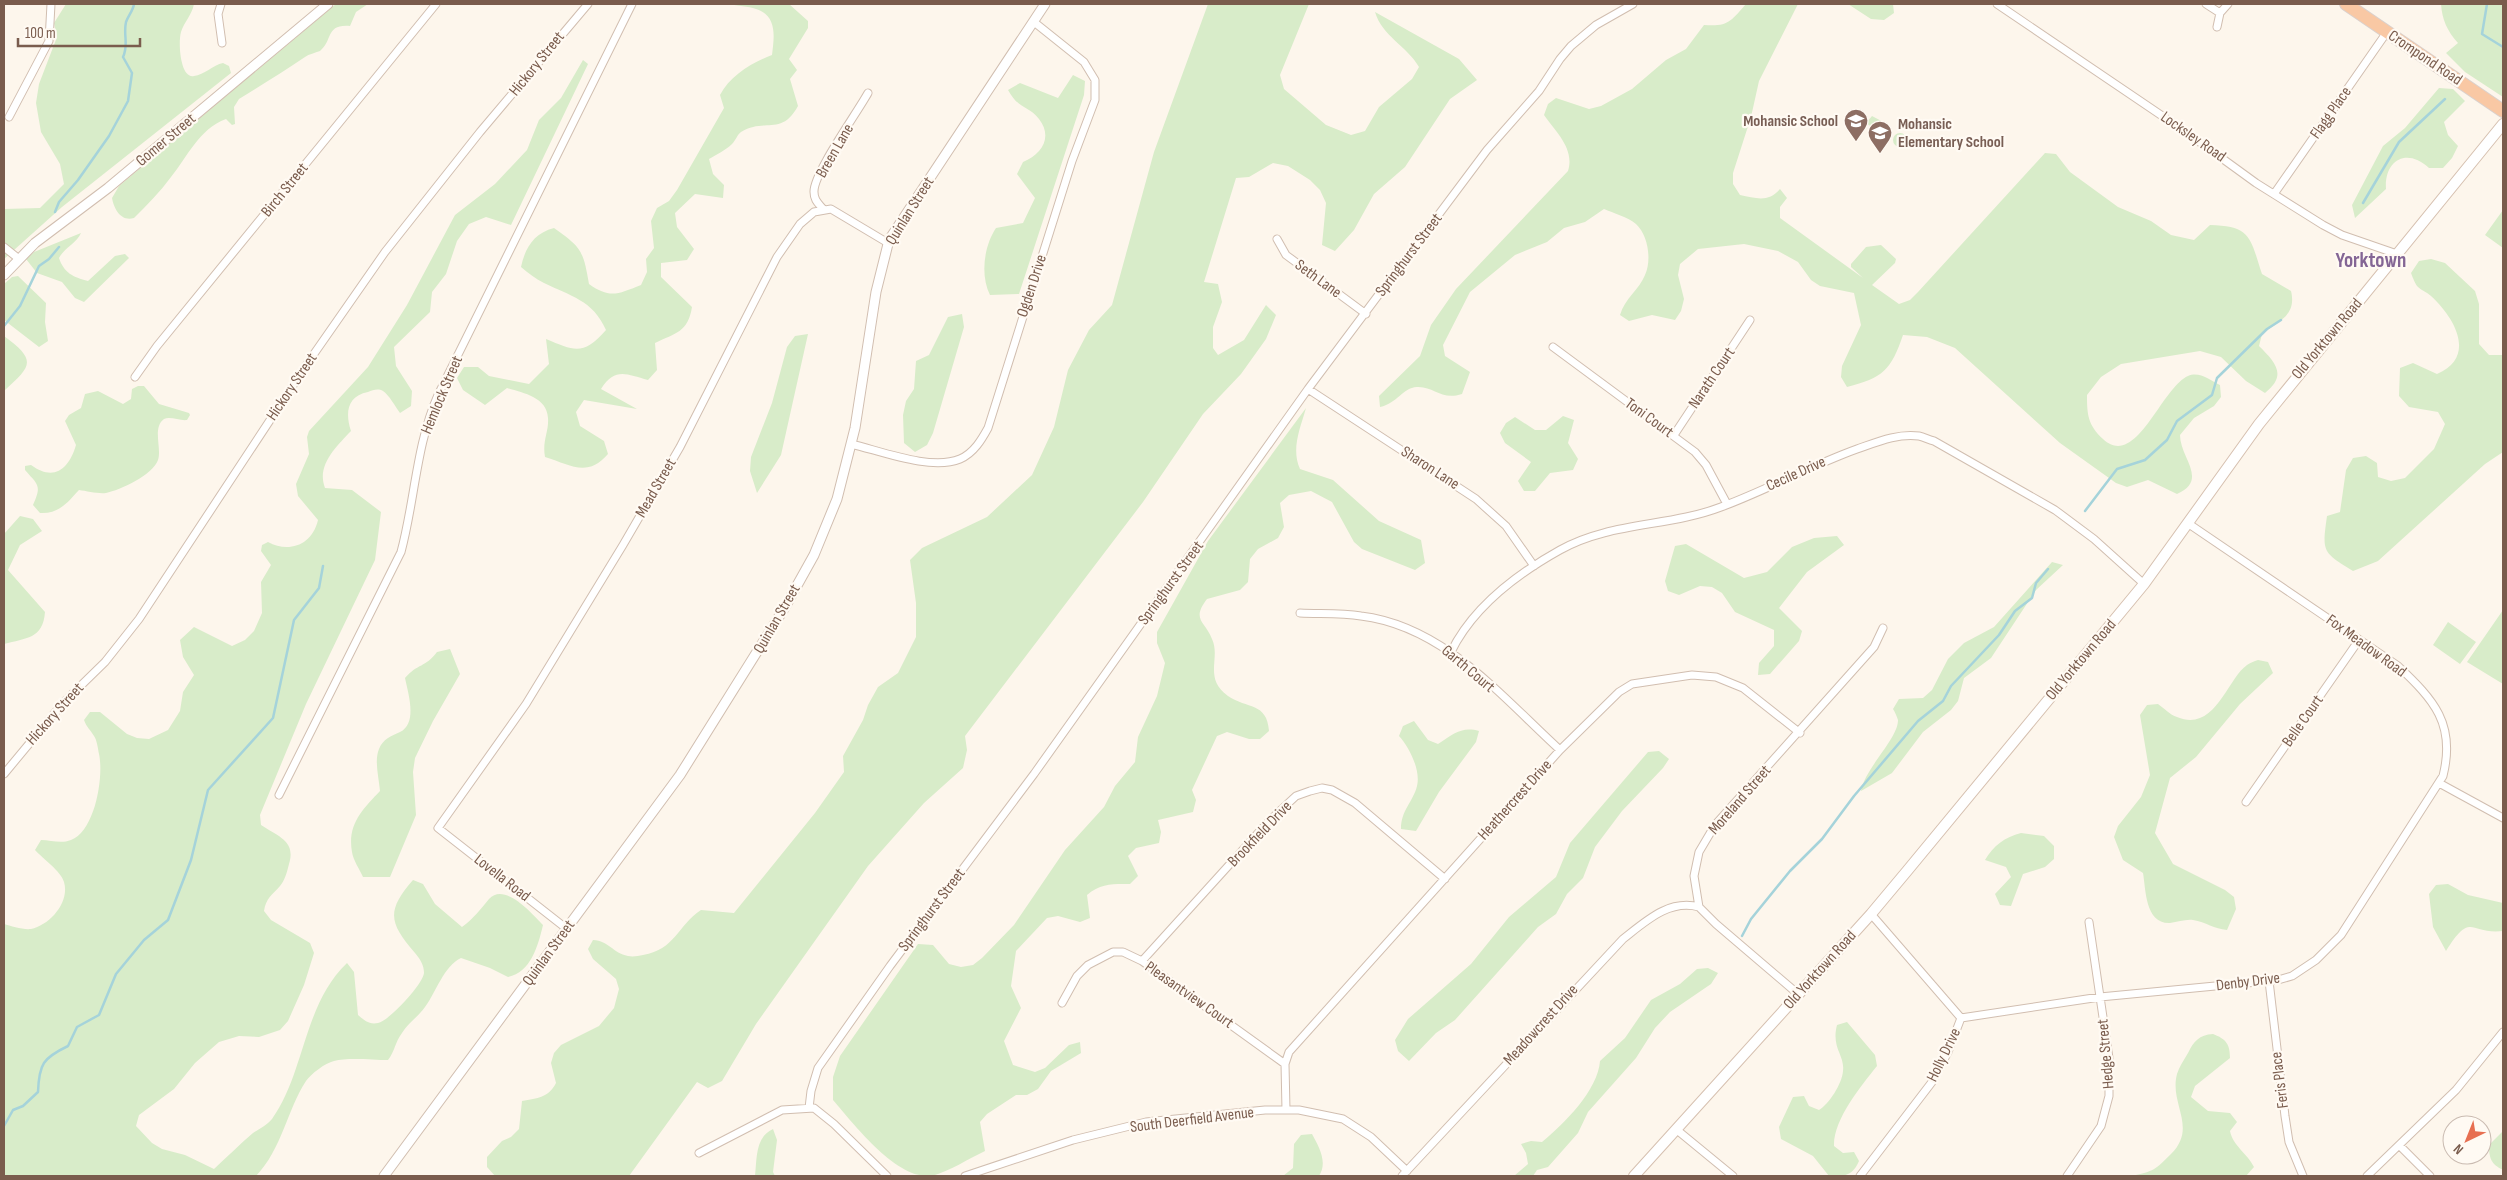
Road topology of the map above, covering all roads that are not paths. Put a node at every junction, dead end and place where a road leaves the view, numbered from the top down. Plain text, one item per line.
1 (51, 4) edge
2 (222, 4) edge
3 (328, 4) edge
4 (436, 4) edge
5 (588, 4) edge
6 (632, 4) edge
7 (1045, 4) edge
8 (1632, 4) edge
9 (1997, 4) edge
10 (2206, 4) edge
11 (2228, 4) edge
12 (2346, 4) edge
13 (2220, 13) junction
14 (1034, 22) junction
15 (2217, 27) dead end
16 (2388, 32) junction
17 (222, 43) dead end
18 (868, 93) dead end
19 (2503, 111) edge
20 (9, 117) dead end
21 (2503, 124) edge
22 (2274, 194) junction
23 (823, 209) junction
24 (1277, 239) dead end
25 (888, 243) junction
26 (4, 248) edge
27 (2397, 254) junction
28 (19, 259) junction
29 (4, 275) edge
30 (1366, 314) junction
31 (1750, 320) dead end
32 (1553, 347) dead end
33 (135, 377) dead end
34 (1308, 389) junction
35 (1674, 435) junction
36 (851, 444) junction
37 (1727, 504) junction
38 (2188, 524) junction
39 (1534, 566) junction
40 (2144, 584) junction
41 (1300, 613) dead end
42 (1883, 628) dead end
43 (2359, 640) junction
44 (1452, 652) junction
45 (1800, 733) junction
46 (1560, 750) junction
47 (4, 774) edge
48 (2440, 783) junction
49 (280, 795) dead end
50 (2246, 802) dead end
51 (2503, 818) edge
52 (438, 828) joint
53 (1444, 879) junction
54 (1699, 906) junction
55 (1872, 914) junction
56 (2089, 922) dead end
57 (567, 929) junction
58 (1142, 961) junction
59 (2269, 981) junction
60 (1798, 994) junction
61 (2100, 997) junction
62 (1062, 1003) dead end
63 (1961, 1018) junction
64 (2503, 1032) edge
65 (1285, 1064) junction
66 (809, 1108) junction
67 (1286, 1110) junction
68 (1676, 1130) junction
69 (2400, 1146) junction
70 (699, 1153) dead end
71 (1404, 1173) edge
72 (384, 1176) edge
73 (886, 1176) edge
74 (965, 1176) edge
75 (1634, 1176) edge
76 (1734, 1176) edge
77 (1860, 1176) edge
78 (2067, 1176) edge
79 (2303, 1176) edge
80 (2367, 1176) edge
81 (2430, 1176) edge

1 - 20 street
2 - 17 street
3 - 28 street, Gomer Street
4 - 33 street, Birch Street
5 - 47 street, Hickory Street
6 - 49 street, Hemlock Street
7 - 14 street, Quinlan Street
8 - 30 street, Springhurst Street
9 - 22 street, Locksley Road
10 - 13 street
11 - 13 street
12 - 16 highway, Crompond Road
13 - 15 street
14 - 25 street, Quinlan Street
14 - 36 street, Ogden Drive
16 - 19 highway, Crompond Road
16 - 22 street, Flagg Place
18 - 23 street, Breen Lane
21 - 27 main road, Old Yorktown Road
22 - 27 street, Locksley Road
23 - 25 street
23 - 52 street, Mead Street
24 - 30 street, Seth Lane
25 - 36 street, Quinlan Street
26 - 28 street
27 - 38 main road, Old Yorktown Road
28 - 29 street, Gomer Street
30 - 34 street, Springhurst Street
31 - 35 street, Narath Court
32 - 35 street, Toni Court
34 - 39 street, Sharon Lane
34 - 66 street, Springhurst Street
35 - 37 street, Toni Court
36 - 57 street, Quinlan Street
37 - 39 street, Cecile Drive
37 - 40 street, Cecile Drive
38 - 40 main road, Old Yorktown Road
38 - 43 street, Fox Meadow Road
39 - 44 street, Cecile Drive
40 - 55 main road, Old Yorktown Road
41 - 44 street, Garth Court
42 - 45 street, Moreland Street
43 - 48 street, Fox Meadow Road
43 - 50 street, Belle Court
44 - 46 street, Garth Court
45 - 46 street, Heathercrest Drive
45 - 54 street, Moreland Street
46 - 53 street, Heathercrest Drive
48 - 51 street
48 - 59 street, Denby Drive
52 - 57 street, Lovella Road
53 - 58 street, Brookfield Drive
53 - 65 street, Heathercrest Drive
54 - 60 street
54 - 71 street, Meadowcrest Drive
55 - 60 main road, Old Yorktown Road
55 - 63 street, Holly Drive
56 - 61 street, Hedge Street
57 - 72 street, Quinlan Street
58 - 62 street, Pleasantview Court
58 - 65 street, Pleasantview Court
59 - 61 street, Denby Drive
59 - 79 street, Feris Place
60 - 68 main road, Old Yorktown Road
61 - 63 street, Denby Drive
61 - 78 street, Hedge Street
63 - 77 street, Holly Drive
64 - 69 street
65 - 67 street
66 - 70 street
66 - 73 street
67 - 71 street, South Deerfield Avenue
67 - 74 street, South Deerfield Avenue
68 - 75 main road, Old Yorktown Road
68 - 76 street
69 - 80 street
69 - 81 street

